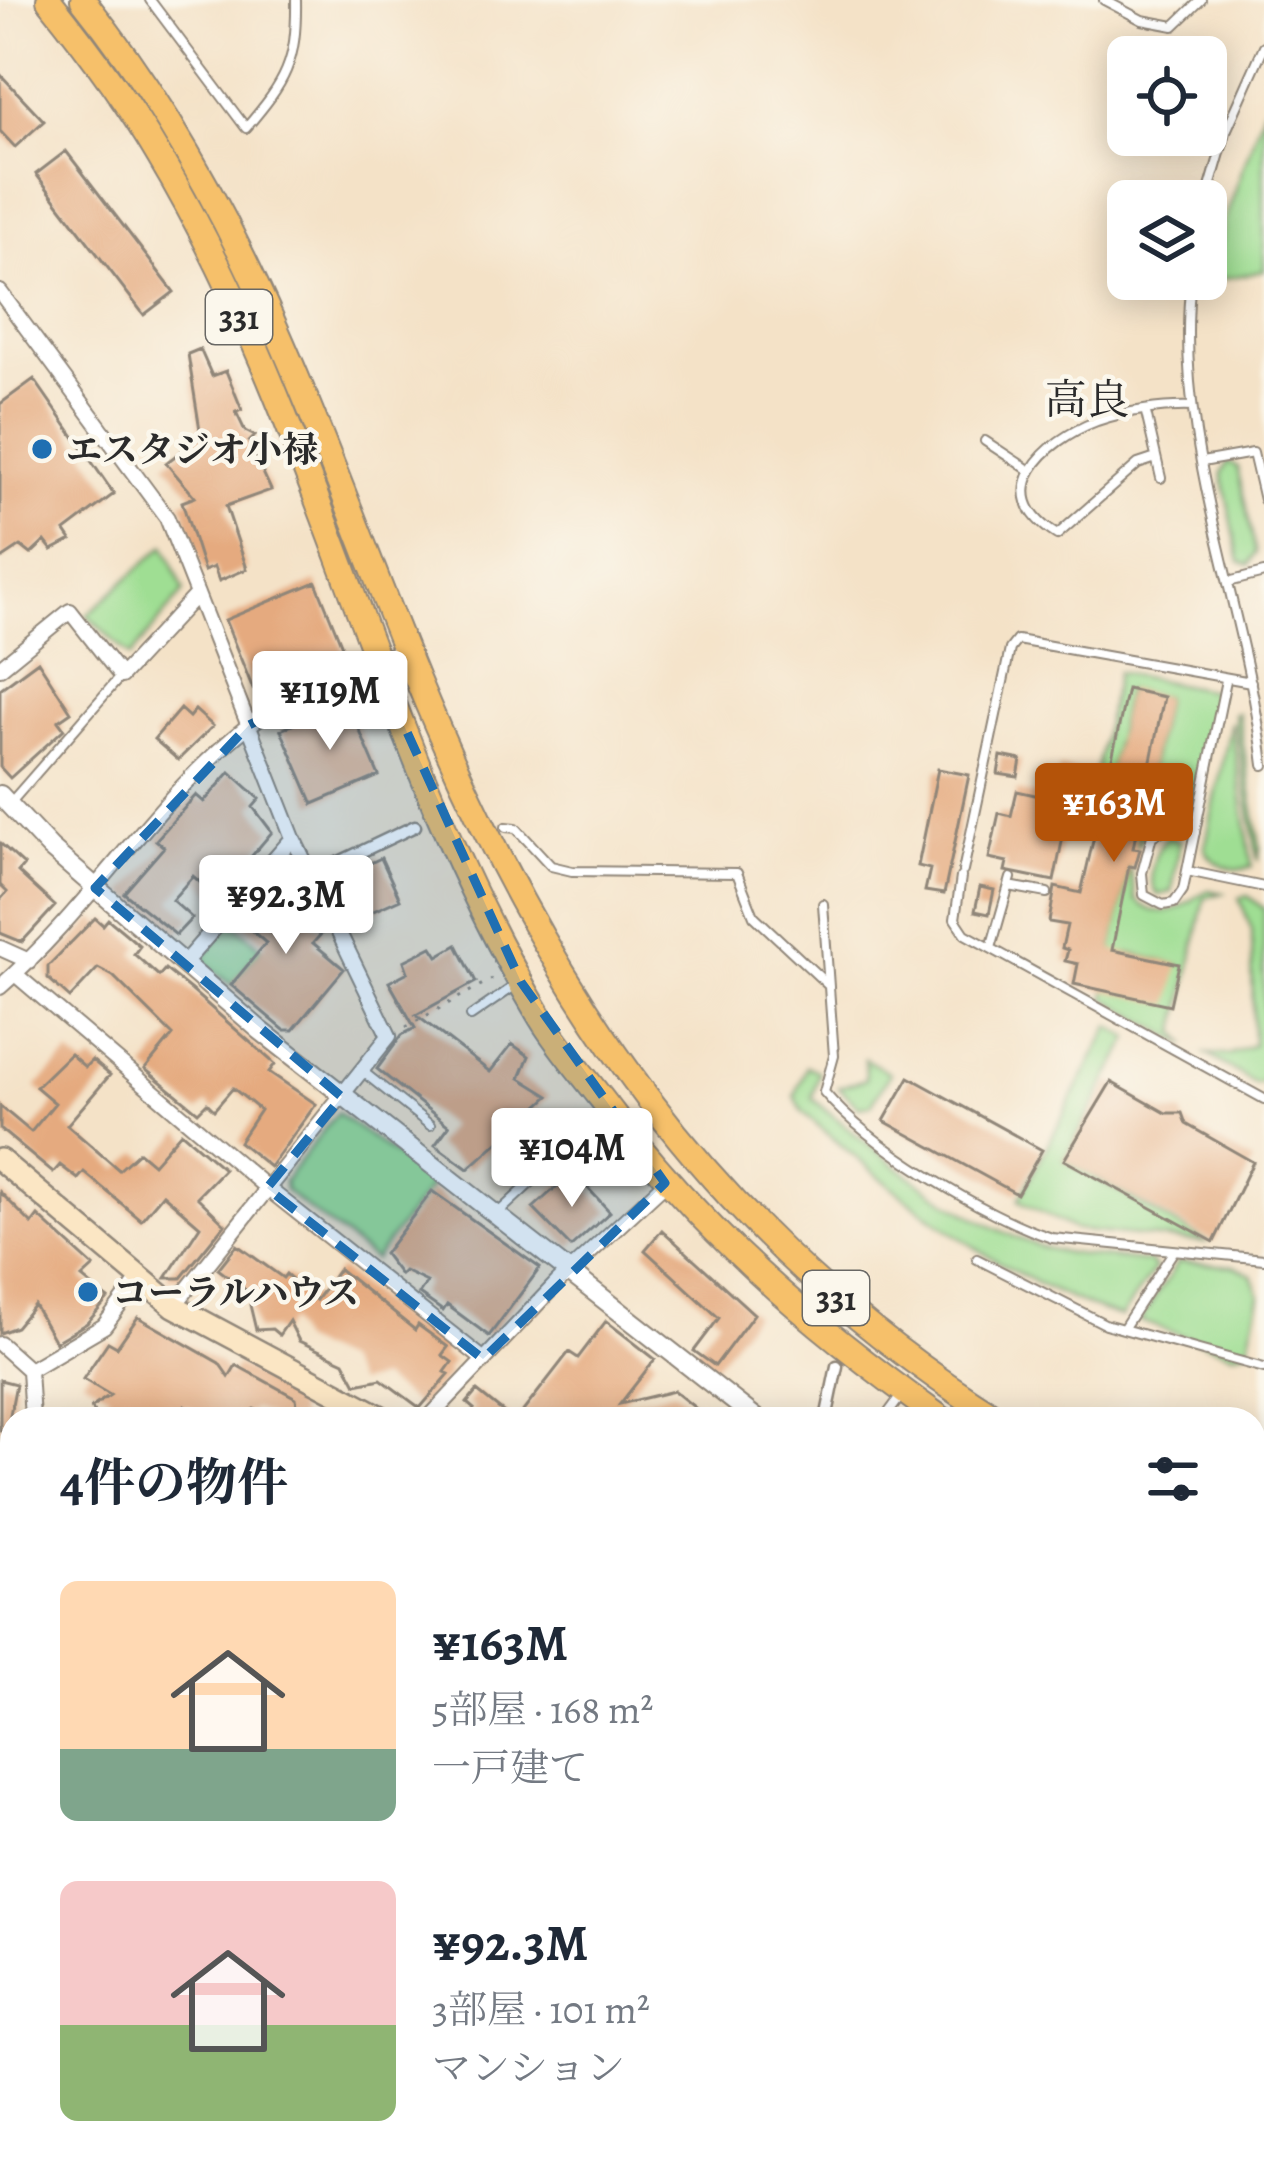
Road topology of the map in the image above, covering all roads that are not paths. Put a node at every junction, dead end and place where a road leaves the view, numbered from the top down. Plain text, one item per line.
1 (50, 0) edge
2 (83, 0) edge
3 (150, 0) edge
4 (296, 0) edge
5 (1104, 0) edge
6 (1201, 0) edge
7 (1264, 46) edge
8 (1212, 180) edge
9 (0, 292) edge
10 (1191, 300) edge
11 (1192, 407) junction
12 (1146, 413) junction
13 (985, 441) dead end
14 (1156, 458) junction
15 (1201, 462) junction
16 (1029, 470) junction
17 (1161, 478) dead end
18 (1264, 500) edge
19 (1264, 574) edge
20 (1228, 582) junction
21 (197, 593) junction
22 (406, 649) junction
23 (375, 662) junction
24 (0, 668) edge
25 (122, 676) junction
26 (1226, 680) junction
27 (1251, 682) junction
28 (249, 725) junction
29 (1264, 765) edge
30 (4, 800) edge
31 (415, 826) dead end
32 (506, 827) dead end
33 (1195, 832) junction
34 (292, 838) junction
35 (1187, 871) junction
36 (310, 877) junction
37 (1264, 887) edge
38 (95, 888) junction
39 (1047, 893) dead end
40 (823, 904) dead end
41 (0, 948) edge
42 (991, 948) junction
43 (29, 962) junction
44 (183, 964) junction
45 (15, 974) junction
46 (517, 975) junction
47 (829, 986) junction
48 (0, 987) edge
49 (471, 1016) dead end
50 (362, 1071) junction
51 (342, 1097) junction
52 (1264, 1100) edge
53 (610, 1110) junction
54 (430, 1125) dead end
55 (0, 1160) edge
56 (665, 1183) junction
57 (267, 1188) junction
58 (495, 1216) junction
59 (1173, 1252) junction
60 (976, 1259) dead end
61 (1264, 1259) edge
62 (568, 1273) junction
63 (138, 1281) junction
64 (174, 1306) junction
65 (1123, 1329) junction
66 (0, 1344) edge
67 (483, 1359) junction
68 (837, 1366) dead end
69 (1264, 1367) edge
70 (29, 1370) junction
71 (904, 1392) junction
72 (31, 1407) edge
73 (363, 1407) edge
74 (439, 1407) edge
75 (741, 1407) edge
76 (828, 1407) edge
77 (893, 1407) edge
78 (925, 1407) edge
79 (981, 1407) edge

1 - 23 highway, 331
2 - 22 highway, 331
3 - 4 lane
5 - 6 lane
7 - 8 lane
9 - 21 street
10 - 11 lane
11 - 12 lane
11 - 15 lane
12 - 14 lane
12 - 16 lane
13 - 16 lane
14 - 16 lane
14 - 17 lane
15 - 18 lane
15 - 20 lane
19 - 20 lane
20 - 27 lane
21 - 25 street
21 - 28 street
22 - 23 street
22 - 79 highway, 331
23 - 28 street
23 - 46 highway, 331
24 - 25 street
25 - 30 lane
26 - 27 lane
26 - 33 lane
26 - 42 lane
27 - 29 lane
28 - 34 street
28 - 38 street
30 - 38 street
31 - 36 street
32 - 47 lane
33 - 35 lane
33 - 35 lane
34 - 36 street
34 - 44 street
35 - 37 lane
36 - 50 street
38 - 43 street
38 - 44 street
39 - 42 lane
40 - 47 lane
41 - 43 street
42 - 52 lane
43 - 45 street
44 - 51 street
45 - 48 street
45 - 57 street
46 - 49 lane
46 - 53 highway, 331
47 - 59 lane
50 - 51 street
50 - 54 lane
51 - 57 street
51 - 58 street
53 - 56 highway, 331
53 - 58 lane
55 - 63 main road
56 - 62 street
56 - 71 highway, 331
57 - 64 street
57 - 67 street
58 - 62 street
59 - 61 lane
59 - 65 lane
60 - 65 lane
62 - 67 street
62 - 75 street
63 - 64 main road
63 - 70 street
64 - 73 main road
65 - 69 lane
66 - 70 street
67 - 74 street
68 - 76 street
70 - 72 street
71 - 77 lane
71 - 78 highway, 331

